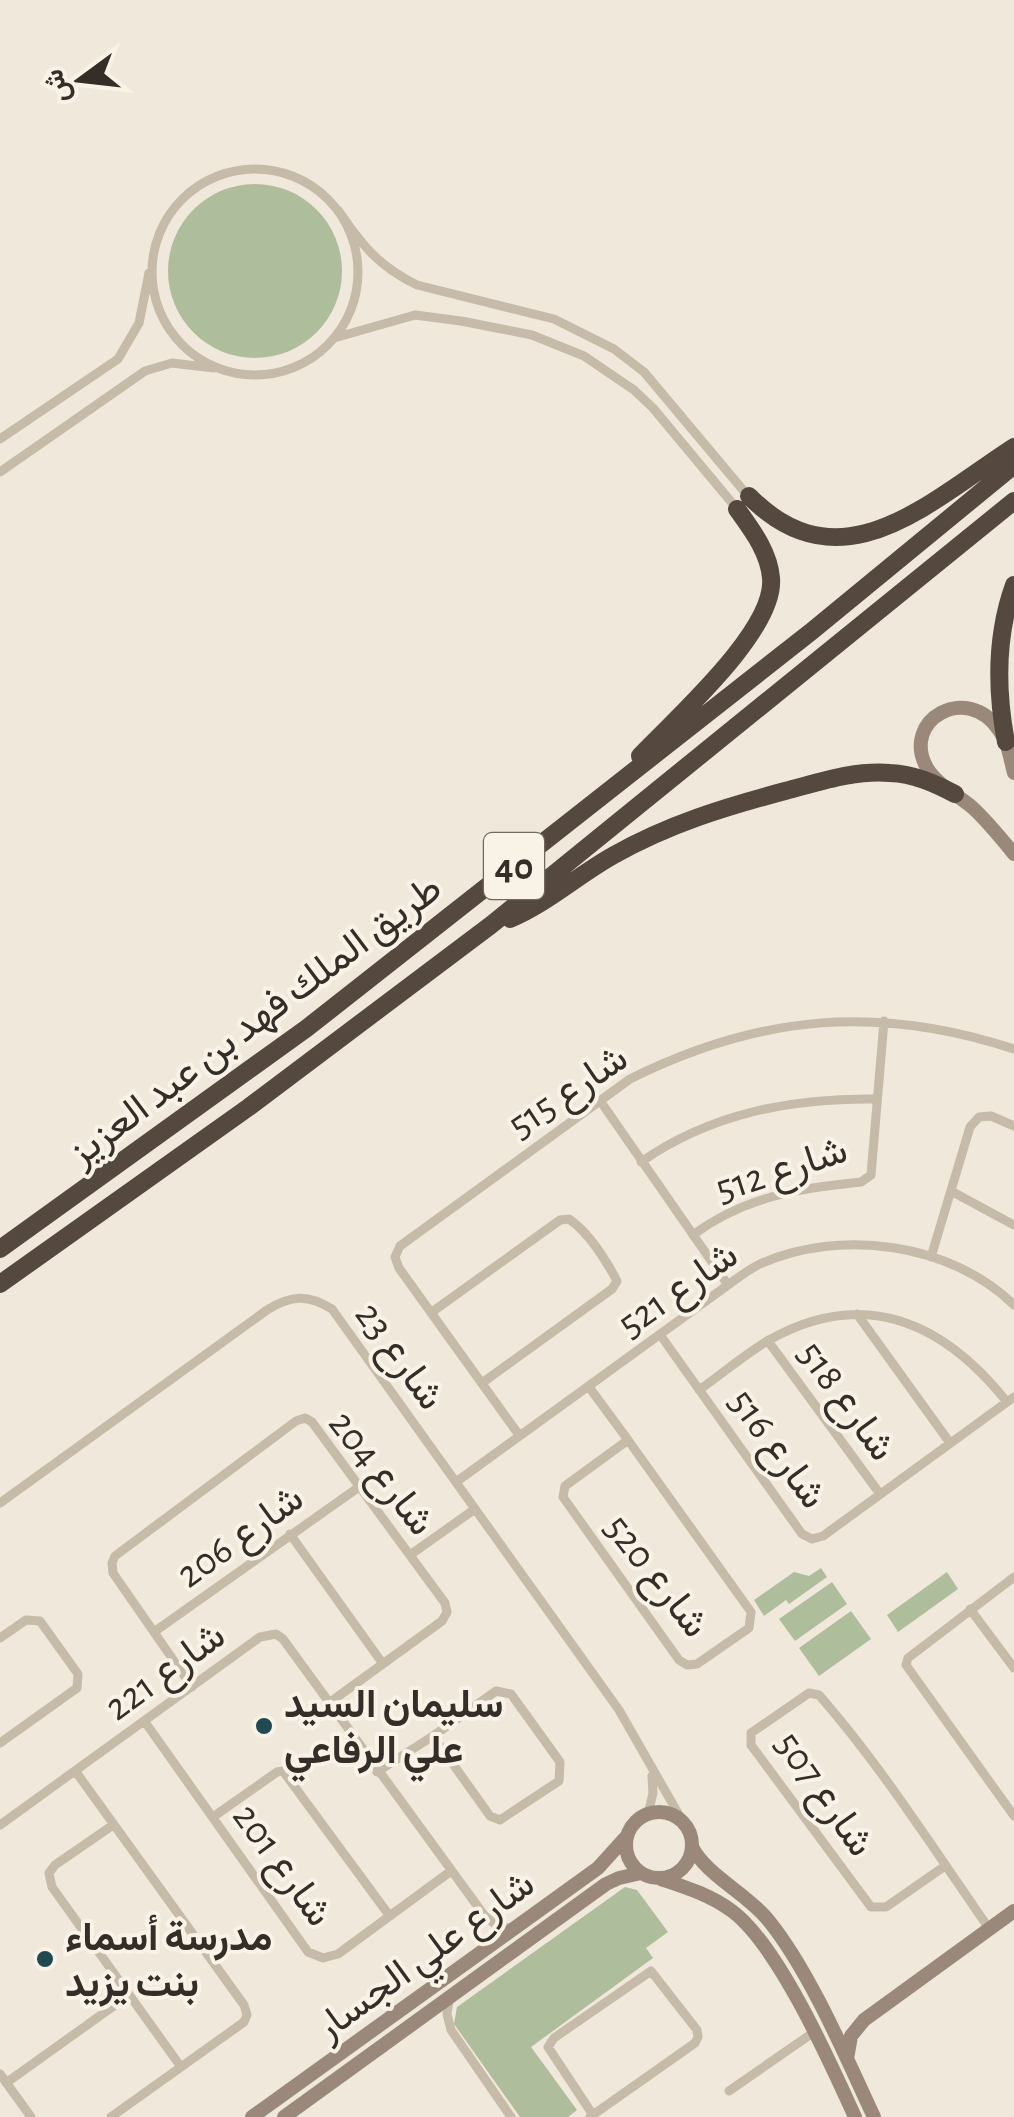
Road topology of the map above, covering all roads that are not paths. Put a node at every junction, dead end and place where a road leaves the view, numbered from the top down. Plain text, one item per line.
1 (338, 210) junction
2 (152, 260) junction
3 (334, 338) junction
4 (217, 368) junction
5 (678, 410) junction
6 (664, 422) junction
7 (0, 439) edge
8 (1014, 447) edge
9 (1014, 464) edge
10 (0, 472) edge
11 (1014, 502) edge
12 (743, 503) junction
13 (1014, 585) edge
14 (1006, 742) junction
15 (1014, 773) edge
16 (955, 794) junction
17 (598, 800) junction
18 (1014, 854) edge
19 (490, 925) junction
20 (884, 1021) junction
21 (1014, 1048) edge
22 (876, 1099) junction
23 (600, 1102) junction
24 (1014, 1126) edge
25 (641, 1162) junction
26 (951, 1192) junction
27 (1014, 1225) edge
28 (694, 1235) junction
29 (0, 1249) edge
30 (930, 1257) junction
31 (0, 1284) edge
32 (728, 1285) junction
33 (1014, 1305) edge
34 (432, 1312) junction
35 (857, 1314) junction
36 (661, 1336) junction
37 (768, 1341) junction
38 (482, 1383) junction
39 (589, 1386) junction
40 (700, 1390) junction
41 (1011, 1400) edge
42 (519, 1436) junction
43 (628, 1440) junction
44 (950, 1443) junction
45 (456, 1482) junction
46 (359, 1487) junction
47 (880, 1494) junction
48 (0, 1502) edge
49 (475, 1509) junction
50 (290, 1534) junction
51 (410, 1555) junction
52 (1014, 1577) edge
53 (970, 1609) junction
54 (154, 1632) junction
55 (0, 1638) edge
56 (383, 1664) junction
57 (1014, 1668) edge
58 (192, 1687) junction
59 (328, 1703) junction
60 (145, 1722) junction
61 (432, 1736) junction
62 (0, 1743) edge
63 (648, 1764) junction
64 (76, 1772) junction
65 (377, 1772) junction
66 (648, 1814) junction
67 (1014, 1815) edge
68 (213, 1817) junction
69 (2, 1820) edge
70 (682, 1822) junction
71 (112, 1825) junction
72 (627, 1836) junction
73 (692, 1847) junction
74 (945, 1866) junction
75 (452, 1872) junction
76 (642, 1873) junction
77 (661, 1878) junction
78 (1014, 1911) edge
79 (389, 1915) junction
80 (484, 1915) junction
81 (514, 1928) junction
82 (990, 1930) junction
83 (488, 1948) junction
84 (130, 1995) junction
85 (450, 1998) junction
86 (825, 2018) junction
87 (421, 2019) junction
88 (864, 2020) junction
89 (450, 2030) junction
90 (814, 2032) junction
91 (355, 2043) junction
92 (366, 2058) junction
93 (847, 2060) junction
94 (181, 2066) junction
95 (322, 2067) junction
96 (3, 2078) edge
97 (331, 2083) junction
98 (729, 2091) dead end
99 (592, 2116) edge
100 (31, 2117) edge
101 (111, 2117) edge
102 (252, 2117) edge
103 (284, 2117) edge
104 (511, 2117) edge
105 (855, 2117) edge
106 (874, 2117) edge

1 - 2 street
1 - 3 street
1 - 5 street
2 - 4 street
2 - 7 street
3 - 4 street
3 - 6 street
4 - 10 street
5 - 6 street
5 - 12 street
6 - 12 street
8 - 12 highway
9 - 17 highway, طريق الملك فهد بن عبد العزيز / 40
11 - 19 highway, طريق الملك فهد بن عبد العزيز / 40
12 - 17 highway
13 - 14 highway
14 - 15 street
14 - 16 street
16 - 18 street
16 - 19 highway
17 - 29 highway, طريق الملك فهد بن عبد العزيز / 40
19 - 31 highway, طريق الملك فهد بن عبد العزيز / 40
20 - 21 street, شارع 515
20 - 22 street
20 - 23 street, شارع 515
22 - 25 street, شارع 512
22 - 28 street, شارع 512
23 - 25 street
23 - 34 street, شارع 515
24 - 26 street
25 - 28 street
26 - 27 street
26 - 30 street
28 - 32 street
30 - 32 street, شارع 521
30 - 33 street, شارع 521
32 - 36 street, شارع 521
34 - 38 street, شارع 515
34 - 38 street
35 - 37 street
35 - 41 street
35 - 44 street
36 - 39 street, شارع 521
36 - 40 street, شارع 516
37 - 40 street
37 - 47 street, شارع 518
38 - 42 street, شارع 515
39 - 42 street, شارع 521
39 - 43 street, شارع 520
40 - 47 street, شارع 516
41 - 44 street, شارع 516
42 - 45 street, شارع 521
43 - 43 street, شارع 520
44 - 47 street, شارع 516
45 - 48 street, شارع 23
45 - 49 street, شارع 23
46 - 50 street, شارع 206
46 - 51 street, شارع 204
46 - 54 street, شارع 204
49 - 51 street
49 - 63 street, شارع 23
50 - 54 street, شارع 206
50 - 56 street
51 - 56 street, شارع 204
52 - 53 street
53 - 57 street
53 - 67 street
54 - 58 street, شارع 204
55 - 62 street
56 - 59 street, شارع 204
58 - 59 street, شارع 221
58 - 60 street, شارع 221
59 - 65 street, شارع 221
60 - 64 street, شارع 221
60 - 68 street, شارع 201
61 - 61 street
61 - 65 street
63 - 66 street, شارع 23
63 - 70 street, شارع 23
64 - 69 street, شارع 221
64 - 71 street
65 - 75 street, شارع 221
66 - 70 street
66 - 72 street
68 - 79 street, شارع 201
68 - 79 street
70 - 73 street
71 - 84 street
71 - 94 street
72 - 76 street
72 - 81 street, شارع علي الجسار
73 - 77 street
73 - 86 street
74 - 74 street, شارع 507
74 - 82 street, شارع 507
75 - 79 street, شارع 201
75 - 80 street, شارع 221
76 - 77 street
76 - 85 street, شارع علي الجسار
77 - 90 street
78 - 82 street
80 - 81 street, شارع 221
80 - 83 street, شارع 221
81 - 83 street, شارع علي الجسار
82 - 88 street
83 - 91 street, شارع علي الجسار
84 - 94 street
84 - 96 street
85 - 87 street, شارع علي الجسار
85 - 89 street
86 - 88 street
86 - 93 street
87 - 89 street
87 - 92 street, شارع علي الجسار
88 - 93 street
89 - 104 street
90 - 98 street
90 - 105 street
91 - 92 street
91 - 95 street, شارع علي الجسار
92 - 97 street, شارع علي الجسار
93 - 106 street
94 - 101 street
95 - 97 street
95 - 102 street, شارع علي الجسار
96 - 100 street
97 - 103 street, شارع علي الجسار
99 - 99 street

